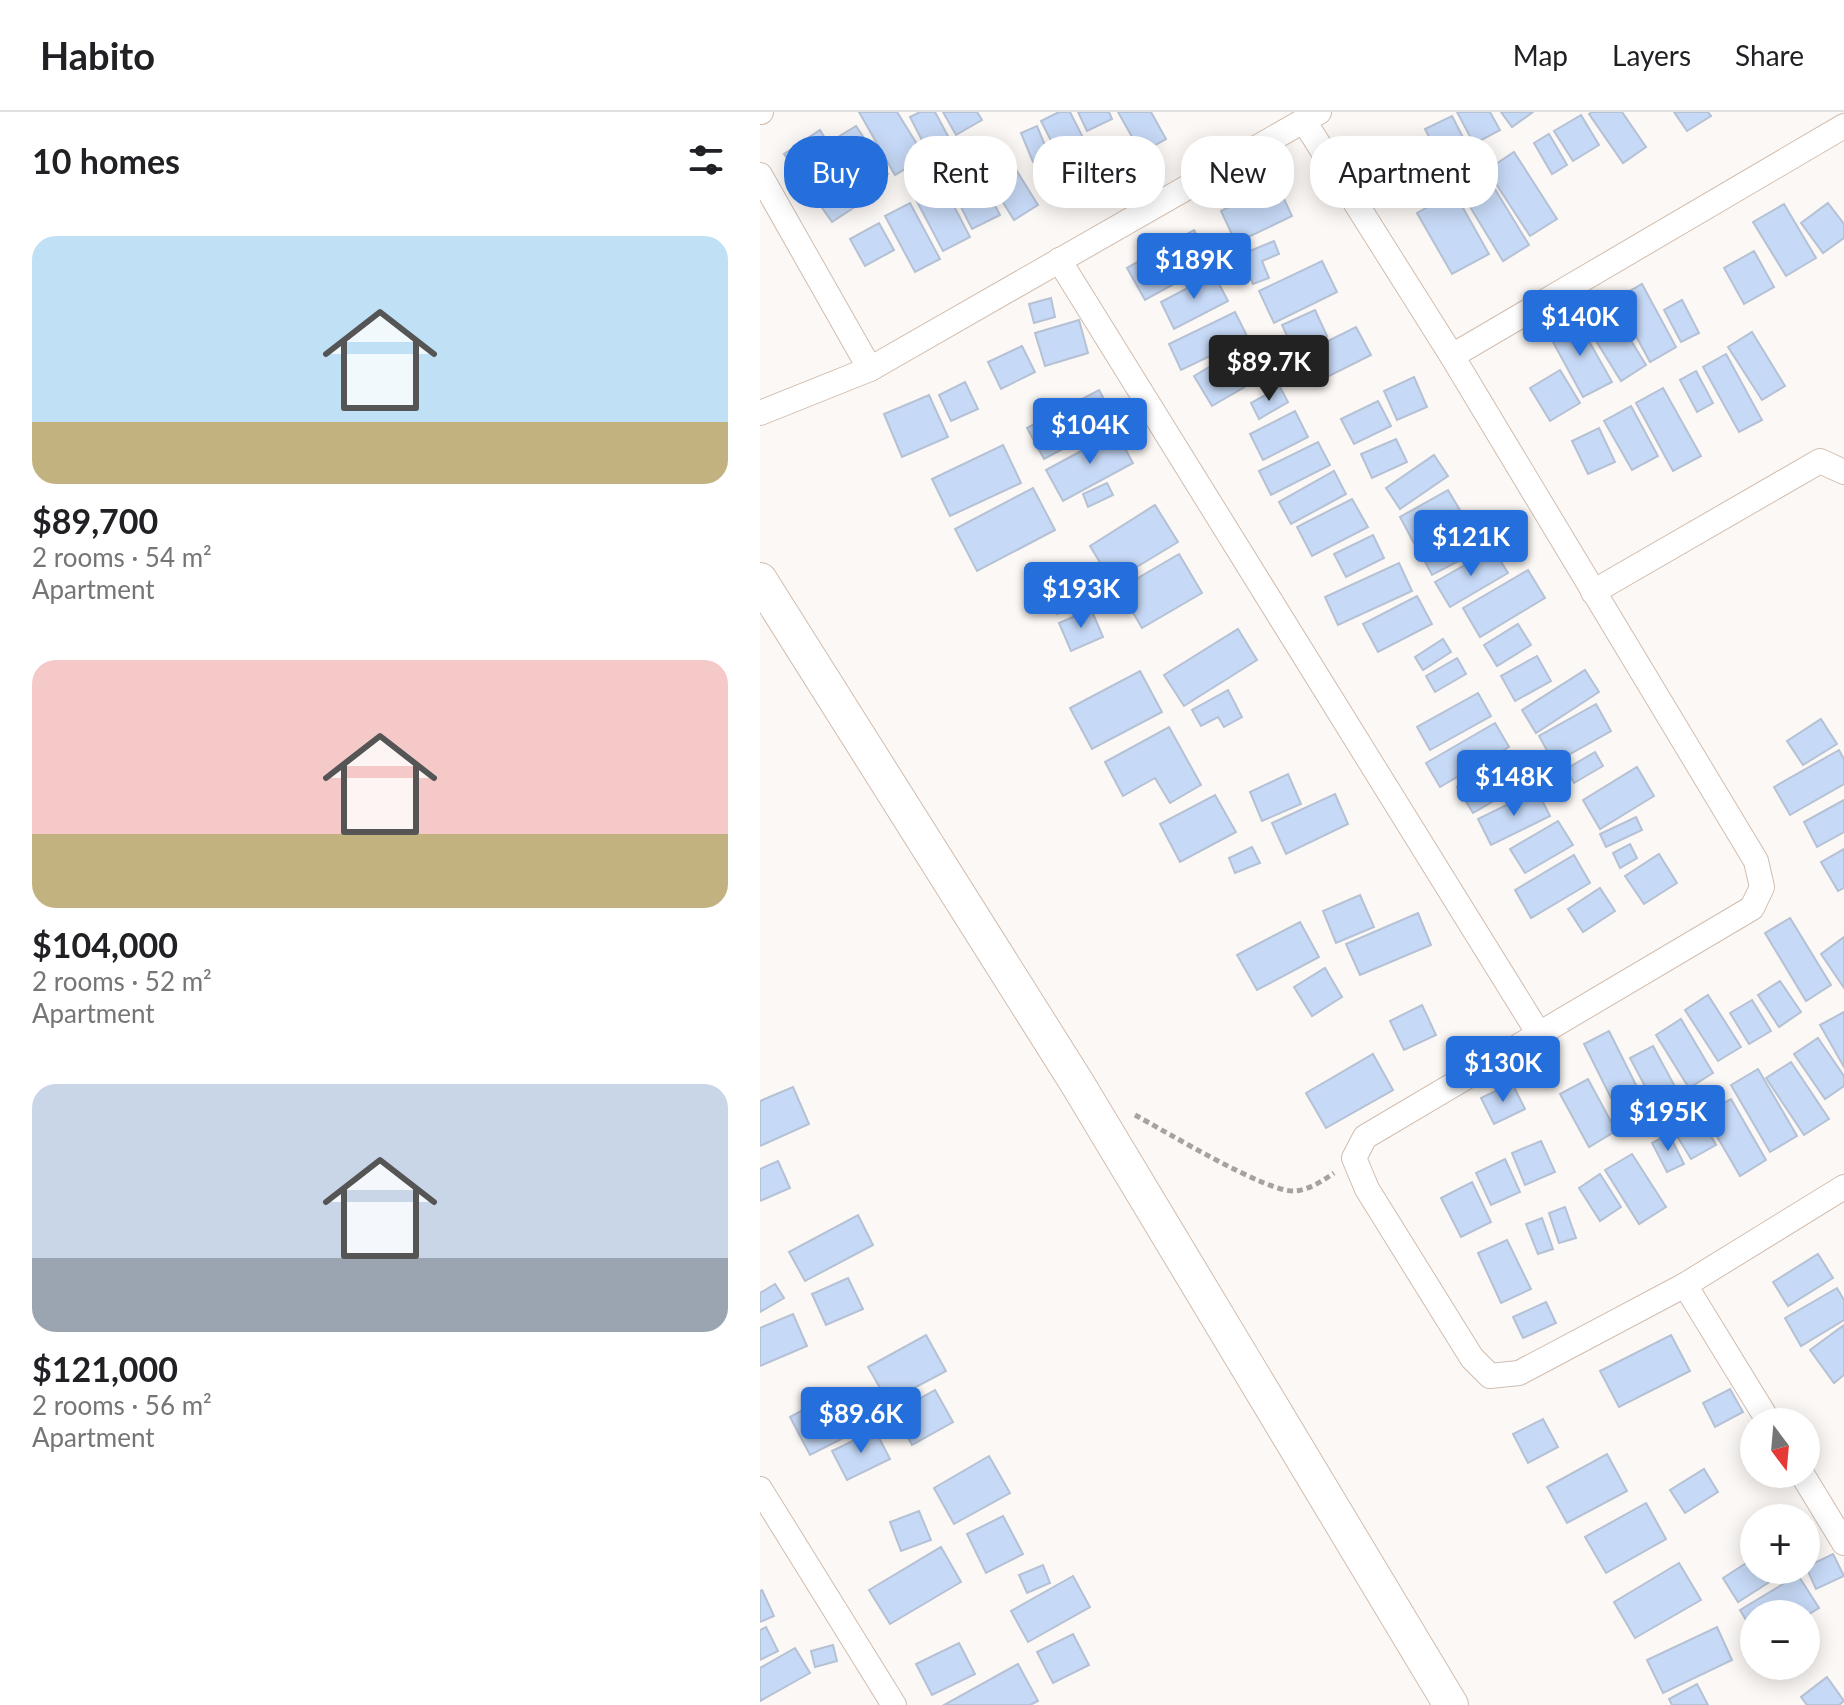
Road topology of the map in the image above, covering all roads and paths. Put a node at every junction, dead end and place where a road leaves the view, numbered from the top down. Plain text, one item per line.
1 (1311, 117) edge
2 (1844, 126) edge
3 (760, 175) edge
4 (1059, 260) junction
5 (1452, 356) junction
6 (870, 369) junction
7 (760, 413) edge
8 (1844, 472) edge
9 (760, 580) edge
10 (1593, 592) junction
11 (1539, 1034) junction
12 (1131, 1113) dead end
13 (1354, 1158) junction
14 (1844, 1187) edge
15 (1685, 1285) junction
16 (1760, 1408) edge
17 (1811, 1488) edge
18 (760, 1489) edge
19 (1844, 1543) edge
20 (894, 1705) edge
21 (1451, 1705) edge

1 - 4 street
1 - 5 street
2 - 5 street
3 - 6 street
4 - 6 street
4 - 11 street
5 - 10 street
6 - 7 street
8 - 10 street
9 - 21 street
10 - 11 street
11 - 13 street
12 - 13 path
13 - 15 street
14 - 15 street
15 - 16 street
17 - 19 street
18 - 20 street

